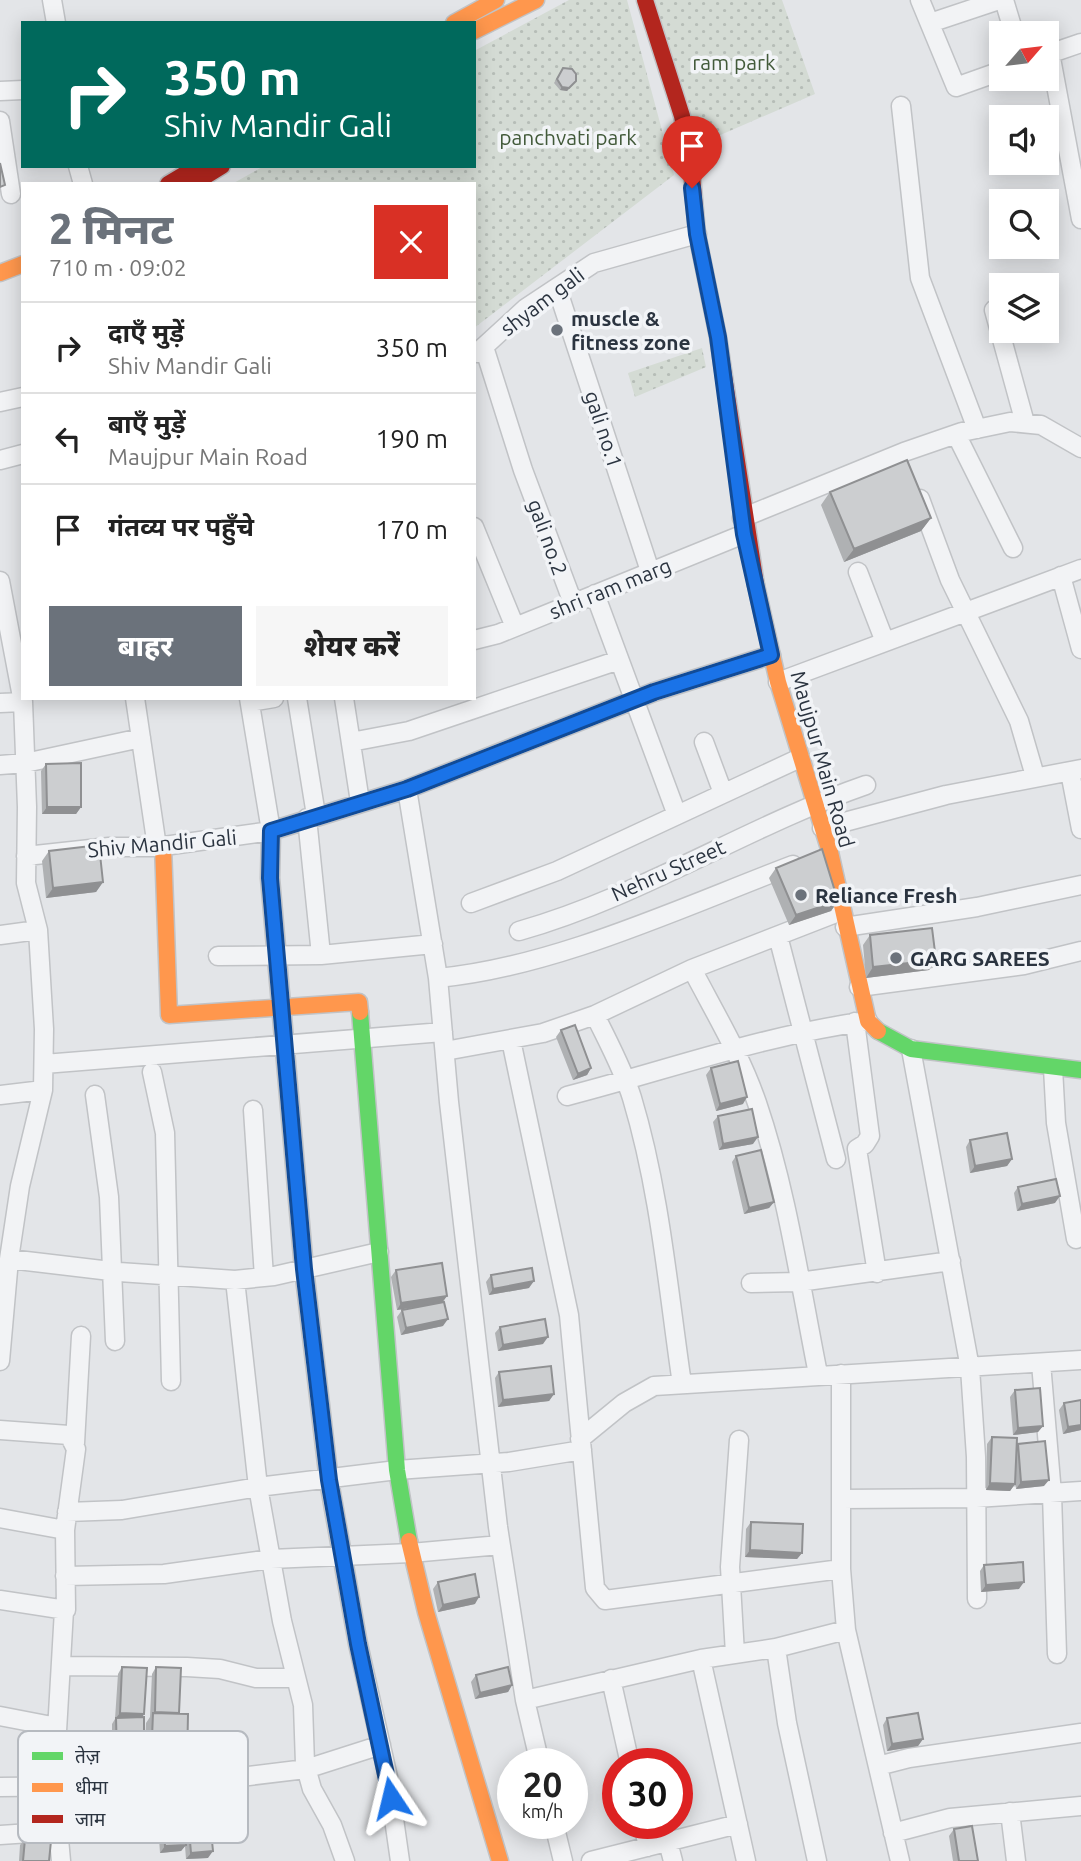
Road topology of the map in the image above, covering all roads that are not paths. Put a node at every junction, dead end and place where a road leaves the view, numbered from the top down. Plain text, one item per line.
1 (52, 0) edge
2 (496, 0) edge
3 (536, 0) edge
4 (645, 0) edge
5 (920, 0) edge
6 (1001, 0) edge
7 (471, 18) edge
8 (56, 21) edge
9 (1009, 21) edge
10 (930, 23) junction
11 (1081, 43) edge
12 (1059, 50) edge
13 (989, 76) edge
14 (21, 90) edge
15 (0, 91) edge
16 (1055, 91) edge
17 (901, 106) dead end
18 (0, 121) edge
19 (214, 168) edge
20 (180, 177) edge
21 (11, 198) edge
22 (1081, 219) edge
23 (697, 234) junction
24 (21, 265) edge
25 (0, 273) edge
26 (21, 278) edge
27 (0, 285) edge
28 (557, 288) junction
29 (1003, 343) edge
30 (479, 352) edge
31 (21, 397) edge
32 (0, 402) edge
33 (1025, 423) junction
34 (977, 429) junction
35 (956, 434) junction
36 (1081, 448) edge
37 (21, 455) edge
38 (0, 460) edge
39 (908, 464) junction
40 (743, 526) junction
41 (476, 532) edge
42 (1013, 548) dead end
43 (1081, 569) edge
44 (650, 571) junction
45 (858, 572) dead end
46 (1061, 576) junction
47 (0, 582) edge
48 (595, 594) junction
49 (573, 603) junction
50 (967, 611) junction
51 (515, 626) junction
52 (476, 639) edge
53 (885, 642) junction
54 (1081, 649) edge
55 (771, 655) junction
56 (619, 660) junction
57 (778, 682) junction
58 (21, 692) edge
59 (135, 700) edge
60 (249, 700) edge
61 (297, 700) edge
62 (344, 700) edge
63 (633, 700) junction
64 (23, 702) joint
65 (0, 703) edge
66 (141, 738) junction
67 (704, 741) dead end
68 (351, 742) junction
69 (800, 758) junction
70 (25, 763) junction
71 (0, 765) edge
72 (1076, 771) edge
73 (1035, 776) junction
74 (866, 785) dead end
75 (407, 789) junction
76 (723, 793) junction
77 (360, 802) junction
78 (814, 803) junction
79 (677, 815) junction
80 (312, 817) junction
81 (822, 828) junction
82 (1081, 828) edge
83 (271, 831) junction
84 (160, 846) junction
85 (26, 856) junction
86 (817, 856) junction
87 (1081, 885) edge
88 (471, 904) dead end
89 (843, 919) junction
90 (38, 930) junction
91 (519, 931) dead end
92 (0, 935) edge
93 (778, 936) junction
94 (433, 944) junction
95 (1081, 951) edge
96 (218, 956) dead end
97 (277, 956) junction
98 (321, 956) junction
99 (692, 969) junction
100 (438, 978) junction
101 (859, 987) junction
102 (281, 1007) junction
103 (595, 1014) junction
104 (861, 1021) junction
105 (804, 1030) junction
106 (443, 1032) junction
107 (362, 1039) junction
108 (511, 1040) junction
109 (285, 1046) junction
110 (733, 1047) junction
111 (911, 1049) junction
112 (445, 1051) junction
113 (44, 1064) junction
114 (1053, 1068) junction
115 (1081, 1070) edge
116 (152, 1072) dead end
117 (625, 1081) junction
118 (43, 1090) junction
119 (0, 1095) edge
120 (95, 1095) dead end
121 (567, 1096) dead end
122 (253, 1110) dead end
123 (836, 1159) dead end
124 (1076, 1238) dead end
125 (379, 1252) junction
126 (9, 1259) junction
127 (951, 1261) junction
128 (304, 1269) junction
129 (113, 1271) junction
130 (877, 1273) junction
131 (168, 1276) junction
132 (264, 1277) junction
133 (235, 1280) junction
134 (799, 1282) junction
135 (751, 1283) dead end
136 (80, 1336) dead end
137 (115, 1341) dead end
138 (1081, 1360) edge
139 (0, 1362) edge
140 (1041, 1363) junction
141 (970, 1368) junction
142 (818, 1374) junction
143 (841, 1374) junction
144 (171, 1381) dead end
145 (682, 1384) junction
146 (0, 1430) edge
147 (739, 1440) dead end
148 (75, 1443) junction
149 (581, 1444) junction
150 (492, 1464) junction
151 (397, 1471) junction
152 (329, 1480) junction
153 (258, 1487) junction
154 (1081, 1491) edge
155 (1052, 1494) junction
156 (976, 1498) junction
157 (841, 1499) junction
158 (0, 1518) edge
159 (66, 1521) junction
160 (500, 1545) junction
161 (411, 1553) junction
162 (343, 1557) junction
163 (271, 1559) junction
164 (841, 1569) junction
165 (65, 1576) junction
166 (731, 1584) junction
167 (977, 1599) dead end
168 (0, 1600) edge
169 (64, 1610) junction
170 (846, 1630) junction
171 (776, 1648) junction
172 (735, 1654) junction
173 (1057, 1654) dead end
174 (702, 1659) junction
175 (62, 1667) junction
176 (296, 1678) junction
177 (611, 1678) junction
178 (525, 1700) junction
179 (0, 1716) edge
180 (57, 1727) junction
181 (57, 1731) edge
182 (1081, 1733) edge
183 (381, 1745) junction
184 (536, 1748) edge
185 (626, 1748) edge
186 (878, 1766) junction
187 (306, 1769) junction
188 (248, 1776) edge
189 (0, 1787) edge
190 (18, 1788) edge
191 (1081, 1806) edge
192 (1010, 1812) junction
193 (738, 1824) junction
194 (893, 1833) junction
195 (18, 1834) edge
196 (0, 1835) edge
197 (558, 1839) edge
198 (646, 1839) edge
199 (668, 1842) junction
200 (60, 1843) edge
201 (648, 1847) junction
202 (61, 1861) edge
203 (345, 1861) edge
204 (400, 1861) edge
205 (500, 1861) edge
206 (563, 1861) edge
207 (591, 1861) edge
208 (673, 1861) edge
209 (746, 1861) edge
210 (817, 1861) edge
211 (900, 1861) edge
212 (1016, 1861) edge

1 - 8 street
2 - 7 street
3 - 7 street
4 - 23 street, Maujpur Main Road
5 - 10 street
6 - 9 street
6 - 10 street
10 - 13 street
11 - 12 street
14 - 15 street
16 - 22 street
17 - 34 street
18 - 21 street
19 - 20 street
23 - 28 street, shyam gali
23 - 40 street, Maujpur Main Road
24 - 25 street
26 - 27 street
28 - 30 street, shyam gali
28 - 44 street, gali no.1
29 - 33 street
30 - 49 street, gali no.2
31 - 32 street
33 - 34 street, shri ram marg
33 - 36 street
34 - 35 street, shri ram marg
35 - 39 street, shri ram marg
35 - 42 street
37 - 38 street
39 - 40 street, shri ram marg
39 - 50 street
40 - 44 street, shri ram marg
40 - 55 street, Maujpur Main Road
41 - 51 street
43 - 46 street
44 - 48 street, shri ram marg
45 - 53 street
46 - 50 street
46 - 54 street
47 - 58 street
48 - 49 street, shri ram marg
48 - 56 street
49 - 51 street, shri ram marg
50 - 53 street
50 - 73 street
51 - 52 street, shri ram marg
53 - 57 street
55 - 57 street, Maujpur Main Road
55 - 63 street, Shiv Mandir Gali
56 - 63 street
56 - 68 street
57 - 69 street, Maujpur Main Road
59 - 66 street
60 - 83 street
61 - 80 street
62 - 68 street
63 - 75 street, Shiv Mandir Gali
63 - 79 street
64 - 65 street
64 - 70 street
66 - 70 street
66 - 84 street
67 - 76 street
68 - 77 street
69 - 76 street
69 - 78 street, Maujpur Main Road
70 - 71 street
70 - 85 street
72 - 73 street
72 - 82 street
73 - 81 street
74 - 78 street, Nehru Street
75 - 77 street, Shiv Mandir Gali
75 - 94 street
76 - 79 street
77 - 80 street, Shiv Mandir Gali
78 - 81 street, Maujpur Main Road
78 - 91 street, Nehru Street
79 - 88 street
80 - 83 street, Shiv Mandir Gali
80 - 98 street
81 - 86 street, Maujpur Main Road
83 - 84 street, Shiv Mandir Gali
83 - 97 street
84 - 85 street, Shiv Mandir Gali
84 - 102 street
85 - 90 street
86 - 89 street, Maujpur Main Road
86 - 100 street
87 - 89 street
89 - 93 street
89 - 101 street, Maujpur Main Road
90 - 92 street
90 - 113 street
93 - 99 street
93 - 105 street
94 - 98 street
94 - 100 street
95 - 101 street
96 - 97 street
97 - 98 street
97 - 102 street
99 - 103 street
99 - 110 street
100 - 106 street
101 - 104 street, Maujpur Main Road
102 - 107 street
102 - 109 street
103 - 108 street
103 - 117 street
104 - 105 street
104 - 111 street
104 - 130 street
105 - 110 street
105 - 123 street
106 - 107 street
106 - 112 street
107 - 109 street
107 - 125 street
108 - 112 street
108 - 149 street
109 - 113 street
109 - 128 street
110 - 117 street
110 - 134 street
111 - 114 street
111 - 127 street
112 - 150 street
113 - 118 street
114 - 115 street
114 - 124 street
116 - 131 street
117 - 121 street
117 - 145 street
118 - 119 street
118 - 126 street
120 - 129 street
122 - 132 street
125 - 128 street
125 - 151 street
126 - 129 street
126 - 139 street
127 - 130 street
127 - 141 street
128 - 132 street
128 - 152 street
129 - 131 street
129 - 137 street
130 - 134 street
131 - 133 street
131 - 144 street
132 - 133 street
133 - 153 street
134 - 135 street
134 - 142 street
136 - 148 street
138 - 140 street
140 - 141 street
140 - 155 street
141 - 143 street
141 - 156 street
142 - 143 street
142 - 145 street
143 - 157 street
145 - 149 street
146 - 148 street
147 - 166 street
148 - 159 street
149 - 150 street
149 - 166 street
150 - 151 street
150 - 160 street
151 - 152 street
151 - 161 street
152 - 153 street
152 - 162 street
153 - 159 street
153 - 163 street
154 - 155 street
155 - 156 street
155 - 173 street
156 - 157 street
156 - 167 street
157 - 164 street
158 - 159 street
159 - 165 street
160 - 161 street
160 - 178 street
161 - 162 street
161 - 205 street
162 - 163 street
162 - 183 street
163 - 165 street
163 - 176 street
164 - 166 street
164 - 170 street
165 - 169 street
166 - 172 street
168 - 169 street
169 - 175 street
170 - 171 street
170 - 186 street
171 - 172 street
171 - 210 street
172 - 174 street
174 - 177 street
174 - 193 street
175 - 176 street
175 - 180 street
176 - 187 street
177 - 178 street
177 - 185 street
178 - 184 street
179 - 180 street
180 - 181 street
182 - 186 street
183 - 187 street
183 - 204 street
186 - 194 street
187 - 188 street
187 - 203 street
189 - 190 street
191 - 192 street
192 - 194 street
192 - 212 street
193 - 199 street
193 - 209 street
194 - 211 street
195 - 196 street
197 - 206 street
198 - 201 street
199 - 201 street
199 - 208 street
200 - 202 street
201 - 207 street

